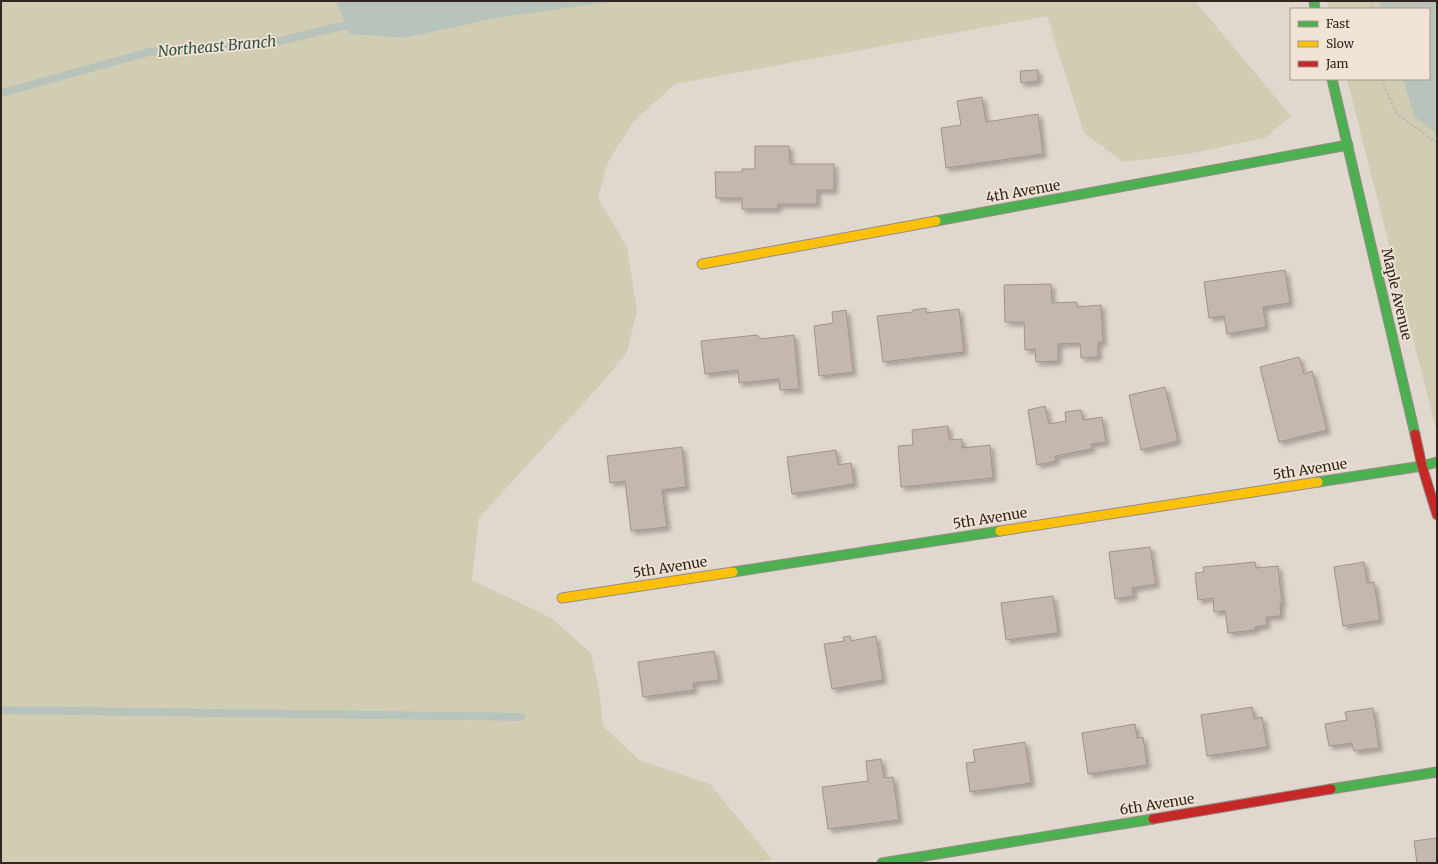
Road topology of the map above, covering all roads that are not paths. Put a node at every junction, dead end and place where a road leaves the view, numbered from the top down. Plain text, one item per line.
1 (1332, 80) edge
2 (1348, 145) junction
3 (702, 264) dead end
4 (1437, 462) edge
5 (1422, 466) junction
6 (1437, 515) edge
7 (562, 598) dead end
8 (1437, 772) edge
9 (882, 863) edge

1 - 2 street, Maple Avenue
2 - 3 street, 4th Avenue
2 - 5 street, Maple Avenue
4 - 5 street, 5th Avenue
5 - 6 street, Maple Avenue
5 - 7 street, 5th Avenue
8 - 9 street, 6th Avenue

